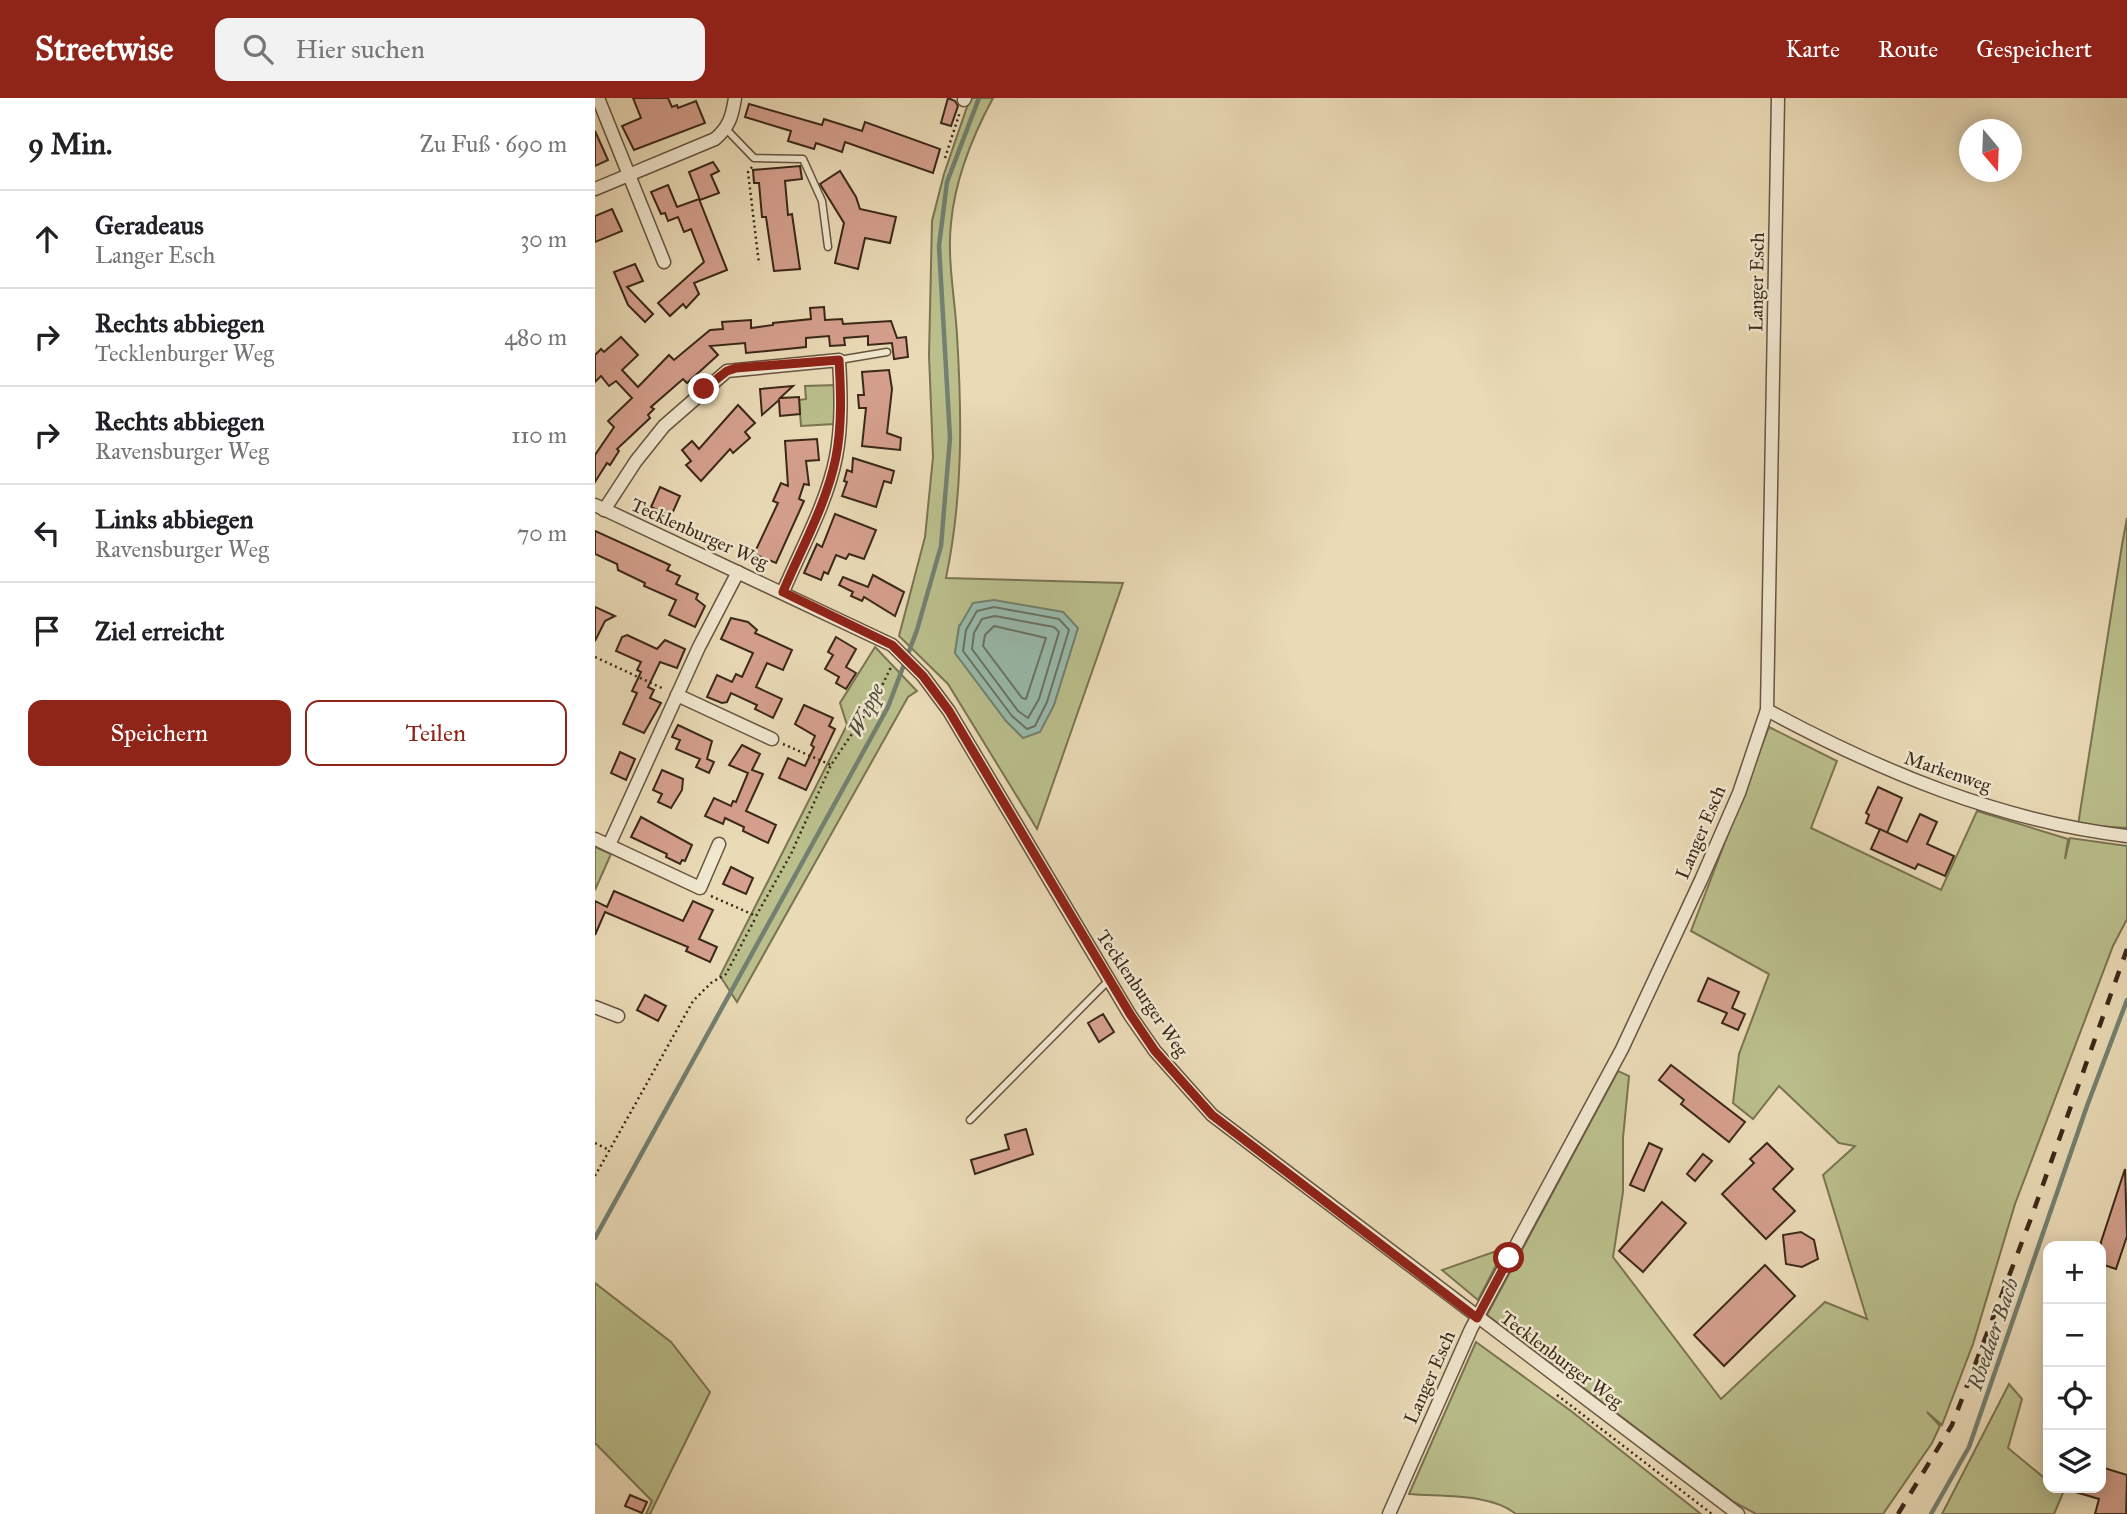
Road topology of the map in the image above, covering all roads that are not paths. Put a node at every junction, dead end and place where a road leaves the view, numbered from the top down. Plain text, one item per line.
1 (598, 98) edge
2 (735, 98) edge
3 (1778, 98) edge
4 (726, 129) junction
5 (628, 175) junction
6 (595, 189) edge
7 (828, 247) dead end
8 (664, 262) dead end
9 (887, 352) dead end
10 (839, 360) junction
11 (599, 508) edge
12 (738, 572) junction
13 (783, 592) junction
14 (677, 695) junction
15 (1767, 710) junction
16 (772, 739) road end
17 (2127, 836) edge
18 (595, 839) edge
19 (719, 844) dead end
20 (609, 845) junction
21 (1109, 980) junction
22 (595, 1007) edge
23 (618, 1017) dead end
24 (970, 1120) dead end
25 (1477, 1318) junction
26 (1389, 1514) edge
27 (1738, 1514) edge

1 - 5 street
2 - 4 street
3 - 15 street, Langer Esch
4 - 5 street
4 - 7 lane
5 - 6 street
5 - 8 street
9 - 10 lane
10 - 11 street
10 - 13 street
11 - 12 street, Tecklenburger Weg
12 - 13 street, Tecklenburger Weg
12 - 14 street
13 - 21 street, Tecklenburger Weg
14 - 16 street
14 - 20 street
15 - 17 street, Markenweg
15 - 25 street, Langer Esch
18 - 20 street
19 - 20 street
21 - 24 lane
21 - 25 street, Tecklenburger Weg
22 - 23 street
25 - 26 street, Langer Esch
25 - 27 street, Tecklenburger Weg

